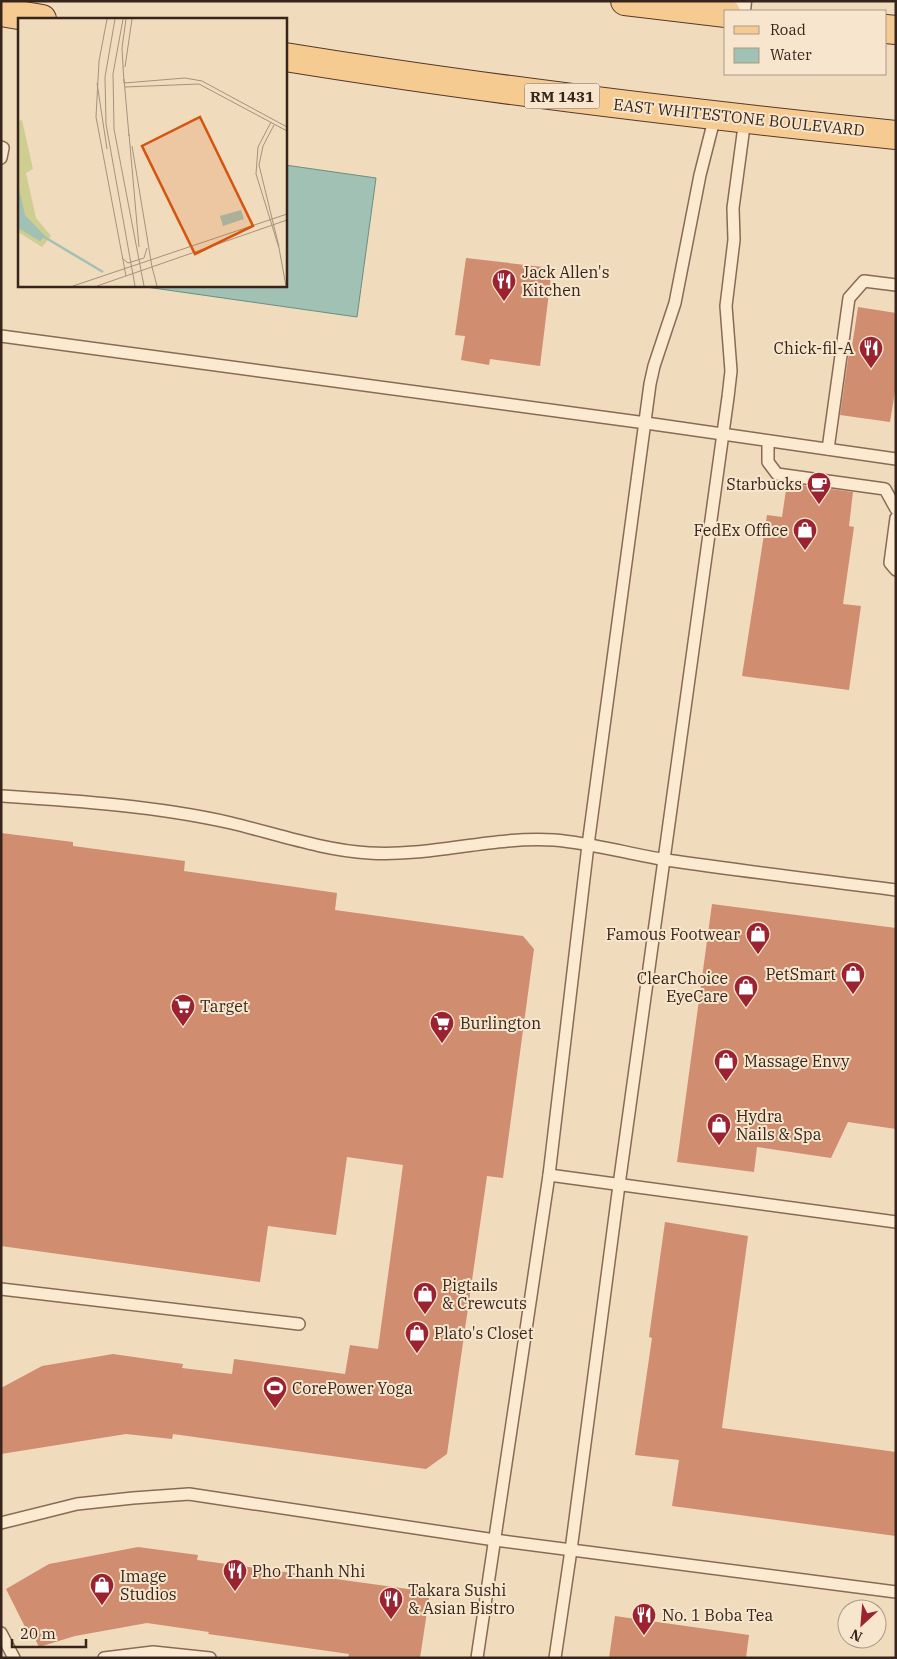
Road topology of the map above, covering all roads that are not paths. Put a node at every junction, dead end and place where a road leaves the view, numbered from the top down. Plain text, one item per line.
1 (625, 1) edge
2 (1, 12) edge
3 (724, 13) edge
4 (36, 18) edge
5 (286, 57) edge
6 (715, 116) junction
7 (745, 120) junction
8 (896, 134) edge
9 (1, 147) edge
10 (1, 158) edge
11 (896, 285) edge
12 (1, 336) edge
13 (646, 423) junction
14 (723, 434) junction
15 (768, 441) junction
16 (828, 449) junction
17 (896, 459) edge
18 (896, 509) edge
19 (896, 518) edge
20 (896, 570) edge
21 (1, 796) edge
22 (588, 845) junction
23 (664, 860) junction
24 (896, 890) edge
25 (549, 1174) junction
26 (619, 1185) junction
27 (896, 1222) edge
28 (1, 1289) edge
29 (299, 1324) dead end
30 (1, 1523) edge
31 (495, 1540) junction
32 (571, 1550) junction
33 (896, 1592) edge
34 (1, 1633) edge
35 (14, 1658) edge
36 (104, 1658) edge
37 (210, 1658) edge
38 (477, 1658) edge
39 (555, 1658) edge

1 - 3 main road
2 - 4 main road
5 - 6 main road, EAST WHITESTONE BOULEVARD / RM 1431
6 - 7 main road, EAST WHITESTONE BOULEVARD / RM 1431
6 - 13 lane
7 - 8 main road, EAST WHITESTONE BOULEVARD / RM 1431
7 - 14 lane
9 - 10 lane
11 - 16 lane
12 - 13 lane
13 - 14 lane
13 - 22 lane
14 - 15 lane
14 - 23 lane
15 - 16 lane
15 - 18 lane
16 - 17 lane
19 - 20 lane
21 - 22 lane
22 - 23 lane
22 - 25 lane
23 - 24 lane
23 - 26 lane
25 - 26 lane
25 - 31 lane
26 - 27 lane
26 - 32 lane
28 - 29 lane
30 - 31 lane
31 - 32 lane
31 - 38 lane
32 - 33 lane
32 - 39 lane
34 - 35 lane
36 - 37 lane

